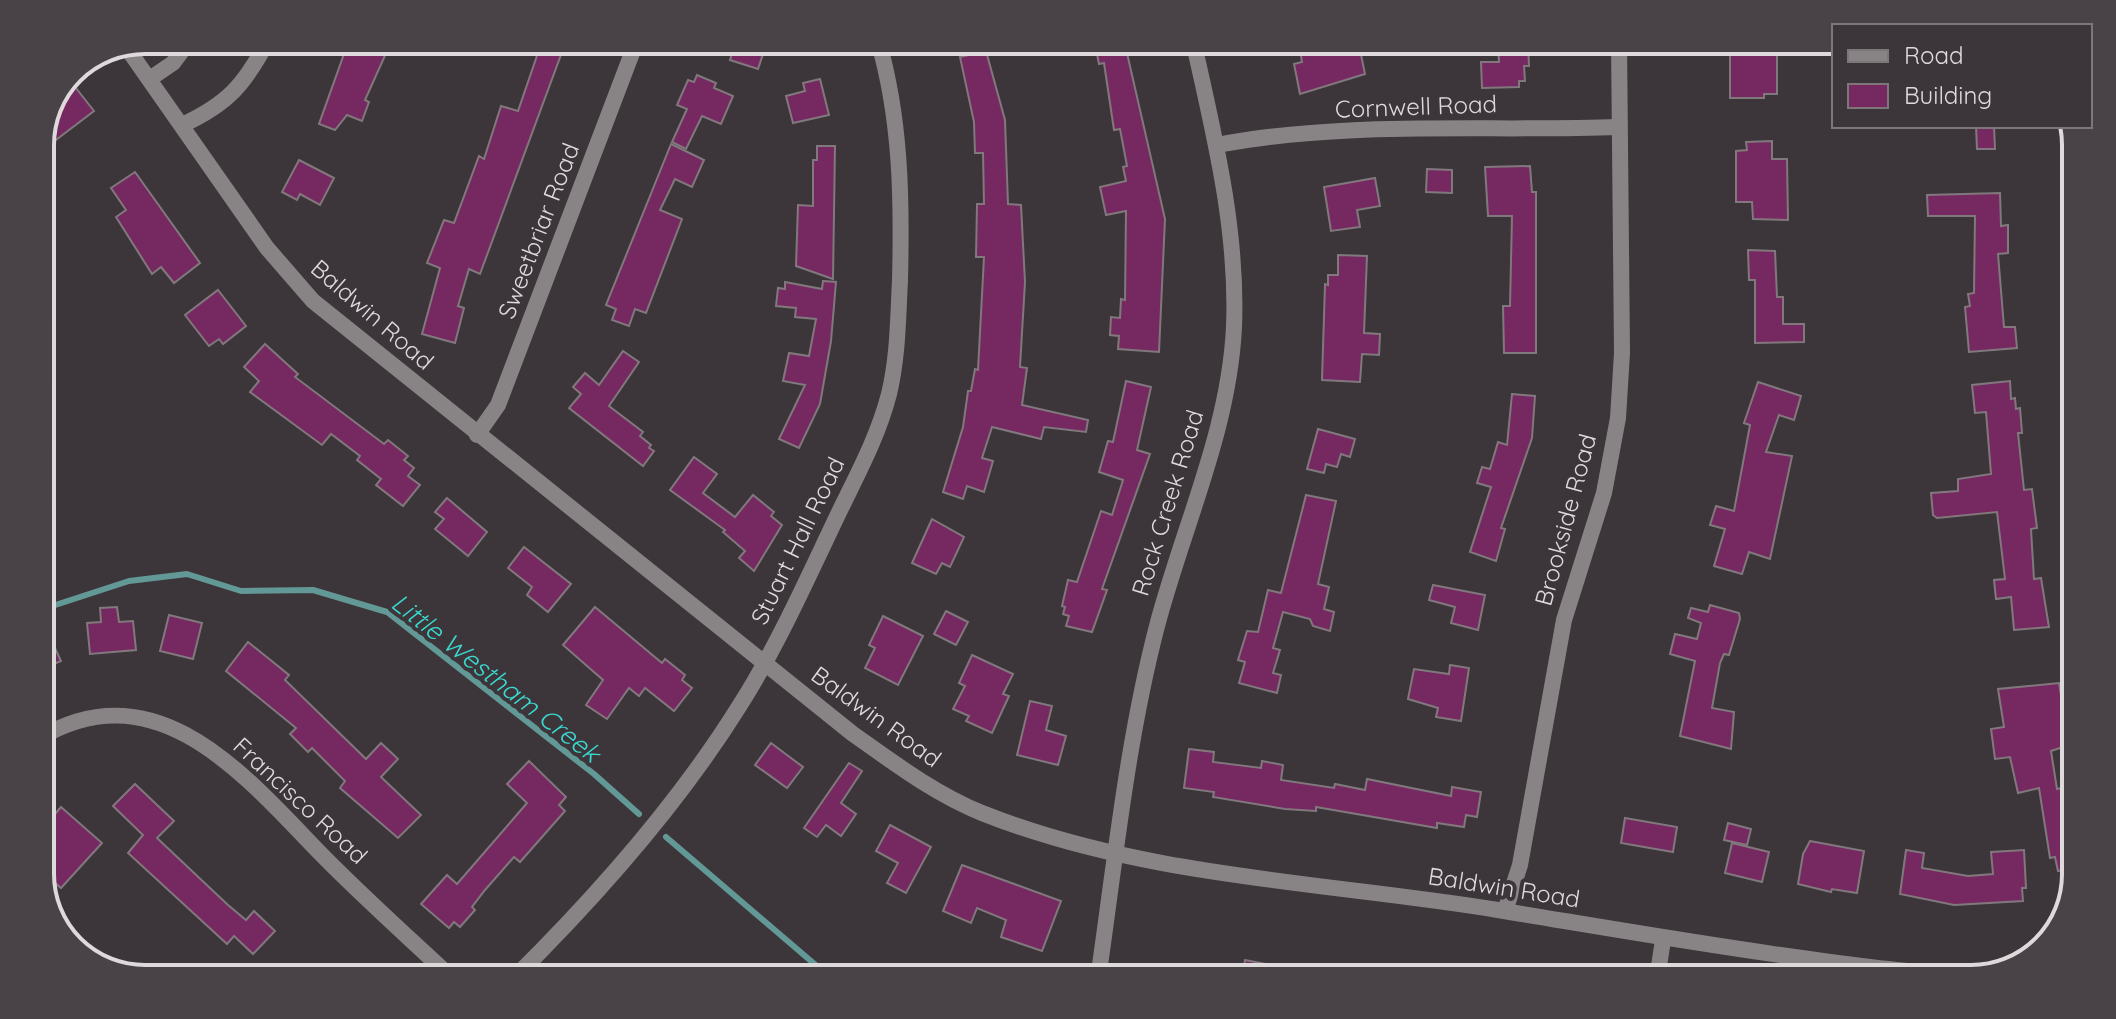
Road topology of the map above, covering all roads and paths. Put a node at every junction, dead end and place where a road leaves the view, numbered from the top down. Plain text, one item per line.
1 (180, 54) edge
2 (261, 54) edge
3 (632, 54) edge
4 (881, 54) edge
5 (1196, 54) edge
6 (1619, 54) edge
7 (133, 55) edge
8 (151, 78) junction
9 (182, 125) junction
10 (1618, 127) junction
11 (1217, 145) junction
12 (477, 435) junction
13 (764, 664) junction
14 (54, 732) edge
15 (1116, 854) junction
16 (1505, 911) junction
17 (1663, 940) junction
18 (438, 965) edge
19 (527, 965) edge
20 (1100, 965) edge
21 (1659, 965) edge
22 (1853, 965) edge

1 - 8 street
2 - 9 street
3 - 12 street, Sweetbriar Road
4 - 13 street, Stuart Hall Road
5 - 11 street, Rock Creek Road
6 - 10 street, Brookside Road
7 - 8 street, Baldwin Road
8 - 9 street, Baldwin Road
9 - 12 street, Baldwin Road
10 - 11 street, Cornwell Road
10 - 16 street, Brookside Road
11 - 15 street, Rock Creek Road
12 - 13 street, Baldwin Road
13 - 15 street, Baldwin Road
13 - 19 street, Stuart Hall Road
14 - 18 street, Francisco Road
15 - 16 street, Baldwin Road
15 - 20 street, Rock Creek Road
16 - 17 street, Baldwin Road
17 - 21 street
17 - 22 street, Baldwin Road

